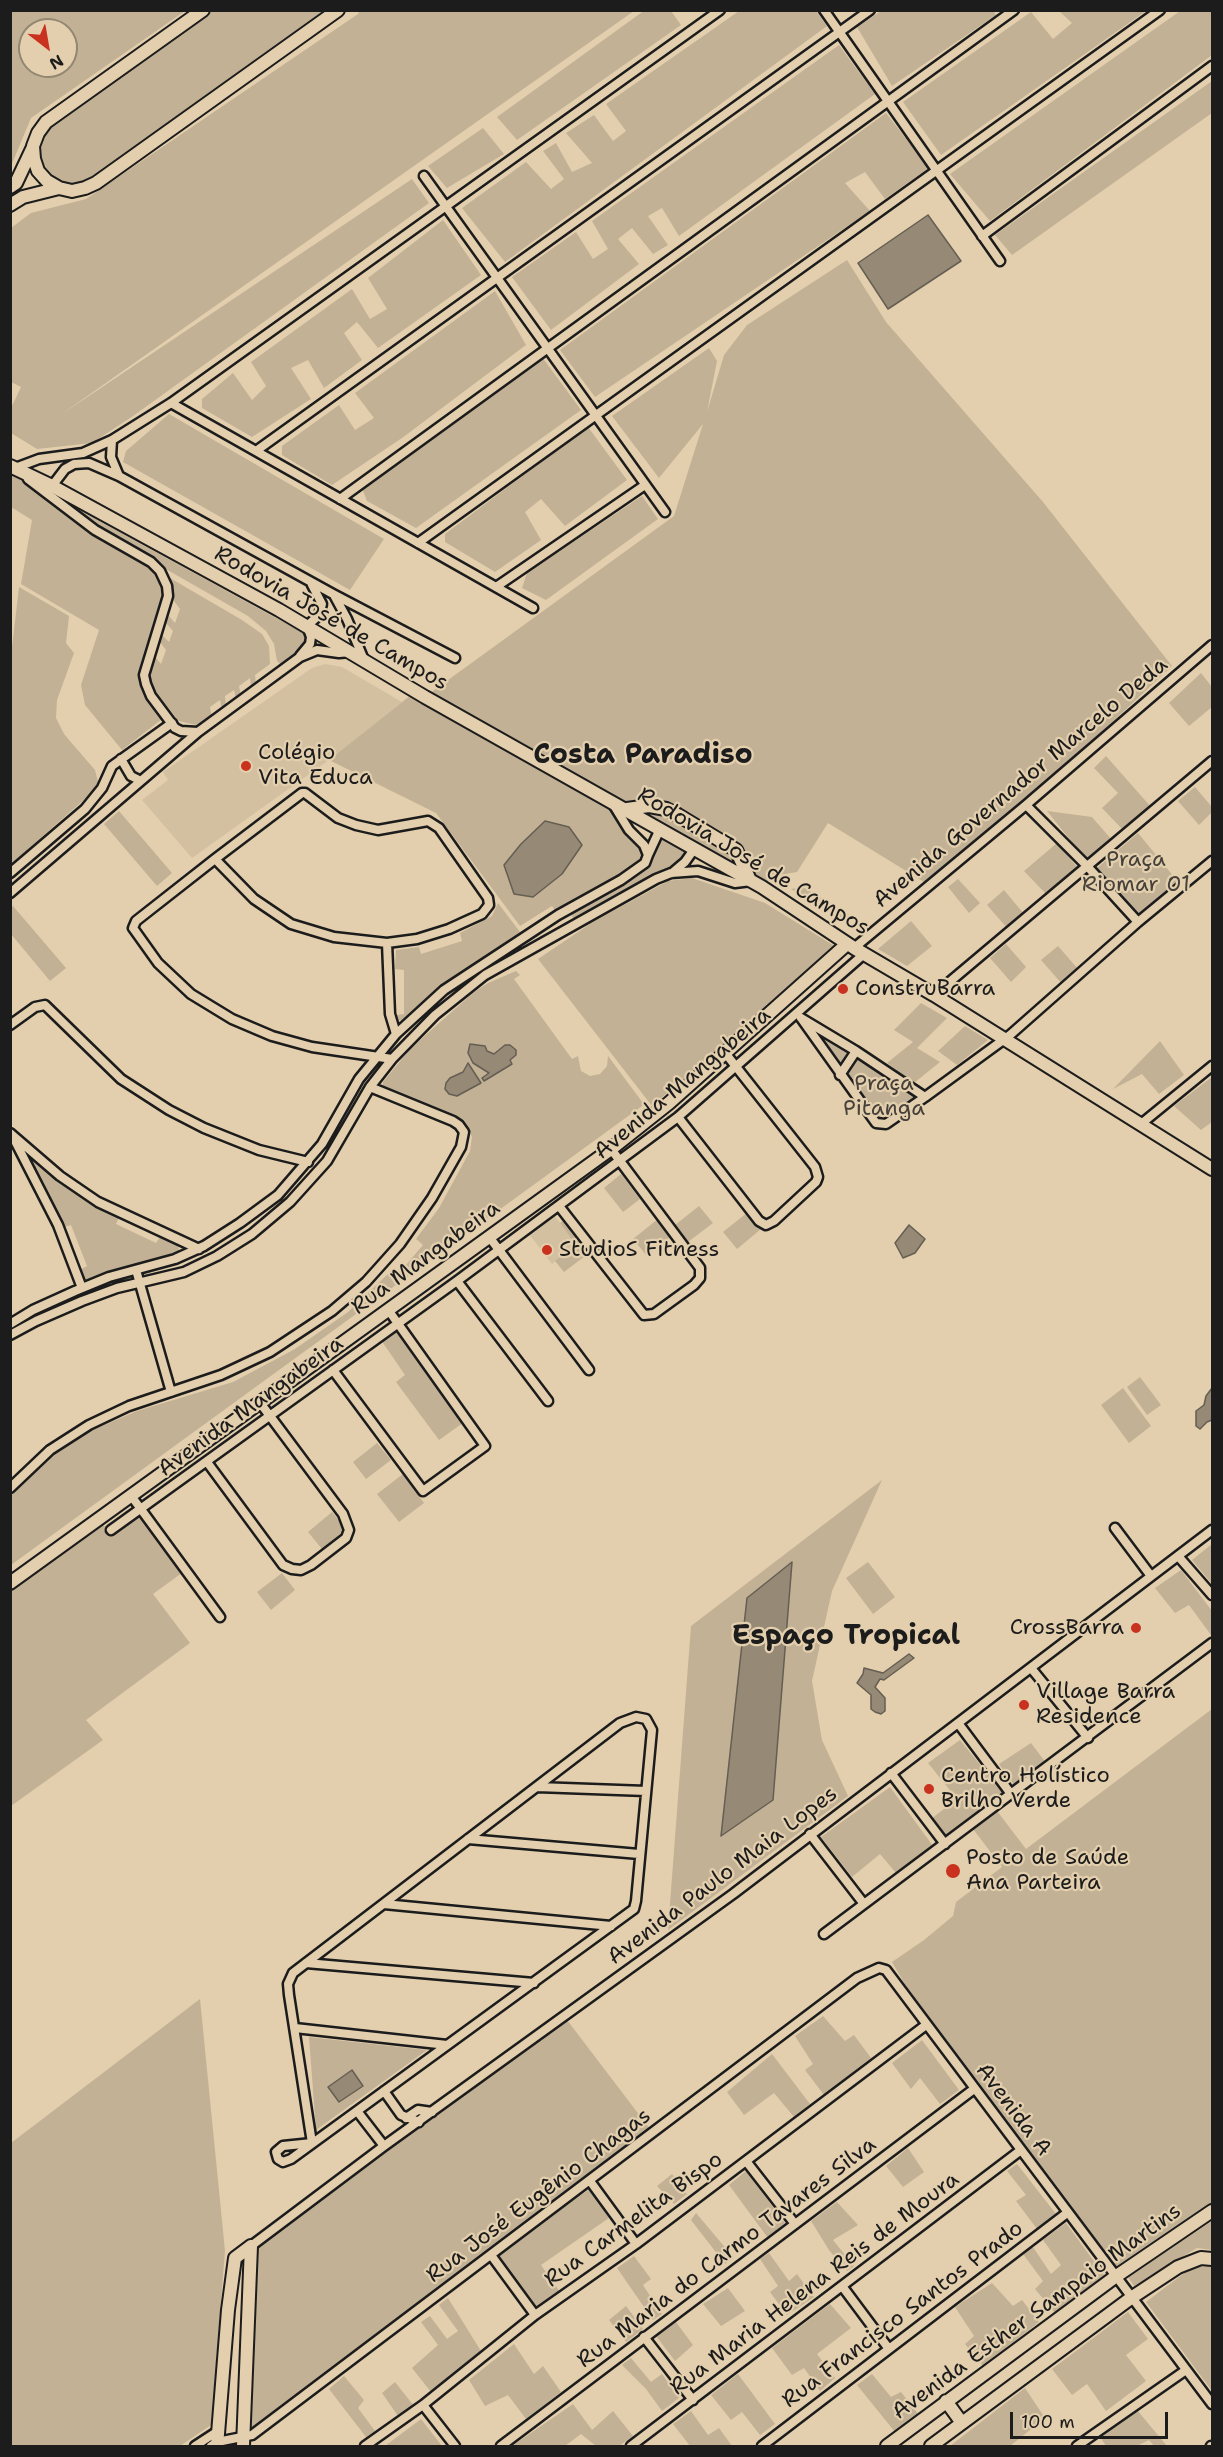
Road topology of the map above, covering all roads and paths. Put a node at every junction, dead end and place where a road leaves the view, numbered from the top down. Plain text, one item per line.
1 (203, 10) edge
2 (338, 10) edge
3 (720, 10) edge
4 (824, 10) edge
5 (870, 10) edge
6 (1014, 10) edge
7 (1160, 10) edge
8 (840, 32) junction
9 (1212, 66) edge
10 (888, 102) junction
11 (33, 146) junction
12 (937, 171) junction
13 (424, 176) dead end
14 (10, 187) edge
15 (59, 188) junction
16 (10, 205) edge
17 (446, 206) junction
18 (982, 236) junction
19 (1000, 261) dead end
20 (497, 278) junction
21 (547, 348) junction
22 (171, 403) junction
23 (596, 416) junction
24 (112, 440) junction
25 (256, 451) junction
26 (83, 453) junction
27 (89, 463) junction
28 (13, 467) edge
29 (119, 476) junction
30 (645, 484) junction
31 (52, 486) junction
32 (340, 499) junction
33 (664, 512) dead end
34 (418, 543) junction
35 (309, 581) junction
36 (496, 587) junction
37 (333, 594) junction
38 (358, 608) junction
39 (533, 608) dead end
40 (347, 619) junction
41 (307, 626) junction
42 (1212, 645) edge
43 (351, 652) junction
44 (300, 657) junction
45 (454, 658) dead end
46 (364, 660) junction
47 (172, 723) junction
48 (198, 732) junction
49 (121, 759) junction
50 (1212, 761) edge
51 (140, 780) junction
52 (612, 801) junction
53 (1026, 805) junction
54 (627, 809) junction
55 (678, 815) junction
56 (697, 828) junction
57 (660, 829) junction
58 (695, 848) junction
59 (648, 855) junction
60 (215, 859) junction
61 (1212, 861) edge
62 (1087, 866) junction
63 (10, 873) edge
64 (671, 873) junction
65 (751, 881) junction
66 (10, 893) edge
67 (569, 909) junction
68 (1138, 922) junction
69 (578, 923) junction
70 (517, 941) junction
71 (387, 943) junction
72 (855, 949) junction
73 (525, 954) junction
74 (934, 995) junction
75 (798, 1016) junction
76 (10, 1025) edge
77 (396, 1034) junction
78 (1004, 1039) junction
79 (856, 1051) junction
80 (726, 1054) junction
81 (377, 1057) junction
82 (392, 1059) junction
83 (735, 1065) junction
84 (1212, 1066) edge
85 (840, 1075) junction
86 (370, 1087) junction
87 (925, 1097) junction
88 (678, 1117) junction
89 (1141, 1124) junction
90 (11, 1134) edge
91 (611, 1149) junction
92 (620, 1161) junction
93 (308, 1162) junction
94 (1210, 1164) edge
95 (560, 1206) junction
96 (261, 1209) junction
97 (273, 1217) junction
98 (490, 1238) junction
99 (199, 1249) junction
100 (499, 1250) junction
101 (136, 1270) junction
102 (457, 1281) junction
103 (142, 1283) junction
104 (82, 1288) junction
105 (389, 1311) junction
106 (397, 1323) junction
107 (10, 1324) edge
108 (10, 1335) edge
109 (333, 1370) junction
110 (589, 1370) dead end
111 (171, 1392) junction
112 (548, 1401) dead end
113 (261, 1404) junction
114 (271, 1416) junction
115 (207, 1462) junction
116 (10, 1488) edge
117 (132, 1497) junction
118 (140, 1508) junction
119 (1115, 1528) dead end
120 (111, 1530) dead end
121 (1212, 1530) edge
122 (1178, 1556) junction
123 (1151, 1576) junction
124 (10, 1583) edge
125 (1212, 1595) edge
126 (220, 1617) dead end
127 (1212, 1643) edge
128 (1031, 1668) junction
129 (958, 1723) junction
130 (1088, 1738) junction
131 (891, 1773) junction
132 (536, 1787) junction
133 (646, 1791) junction
134 (1011, 1794) junction
135 (810, 1834) junction
136 (468, 1839) junction
137 (945, 1844) junction
138 (639, 1854) junction
139 (384, 1904) junction
140 (864, 1904) junction
141 (610, 1926) junction
142 (824, 1934) dead end
143 (306, 1963) junction
144 (879, 1968) joint
145 (534, 1983) junction
146 (926, 2025) junction
147 (295, 2028) junction
148 (447, 2045) junction
149 (974, 2089) junction
150 (384, 2091) junction
151 (357, 2111) junction
152 (432, 2112) junction
153 (406, 2118) junction
154 (419, 2122) junction
155 (384, 2146) junction
156 (1021, 2150) junction
157 (746, 2161) junction
158 (590, 2181) junction
159 (1212, 2211) edge
160 (1067, 2213) junction
161 (795, 2224) junction
162 (636, 2244) junction
163 (251, 2246) junction
164 (491, 2256) junction
165 (1212, 2259) edge
166 (1115, 2277) junction
167 (842, 2286) junction
168 (1131, 2298) junction
169 (535, 2314) junction
170 (644, 2337) junction
171 (889, 2349) junction
172 (1186, 2370) junction
173 (693, 2400) junction
174 (946, 2402) junction
175 (1212, 2404) edge
176 (423, 2405) junction
177 (962, 2423) junction
178 (215, 2442) edge
179 (243, 2442) edge
180 (195, 2446) edge
181 (365, 2446) edge
182 (454, 2446) edge
183 (501, 2446) edge
184 (631, 2446) edge
185 (762, 2446) edge
186 (887, 2446) edge
187 (931, 2446) edge
188 (1077, 2446) edge

1 - 11 street
2 - 15 street
3 - 17 street
4 - 8 street
5 - 8 street
6 - 10 street
7 - 12 street
8 - 10 street
8 - 20 street
9 - 18 street
10 - 12 street
10 - 21 street
11 - 14 street
11 - 15 street
12 - 18 street
12 - 23 street
13 - 17 street
15 - 16 street
17 - 20 street
17 - 22 street
18 - 19 street
20 - 21 street
20 - 25 street
21 - 23 street
21 - 32 street
22 - 24 street
22 - 25 street
23 - 30 street
23 - 34 street
24 - 26 street
24 - 29 street
25 - 32 street
26 - 27 street
26 - 28 street
27 - 29 street
27 - 31 street
28 - 31 street, Rodovia José de Campos
28 - 47 street
29 - 35 street
30 - 33 street
30 - 36 street
31 - 41 street, Rodovia José de Campos
32 - 34 street
34 - 36 street
35 - 37 street
35 - 41 street
36 - 39 street
37 - 38 street
37 - 40 street
38 - 40 street
38 - 45 street
40 - 46 street
41 - 43 street, Rodovia José de Campos
41 - 44 street
42 - 53 street, Avenida Governador Marcelo Deda
43 - 44 street
43 - 46 street, Rodovia José de Campos
44 - 48 street
46 - 52 street, Rodovia José de Campos
47 - 48 street
47 - 49 street
48 - 51 street
49 - 51 street
49 - 63 street
50 - 62 street
51 - 66 street
52 - 54 street, Rodovia José de Campos
52 - 59 street
53 - 62 street
53 - 72 street, Avenida Governador Marcelo Deda
54 - 55 street
54 - 57 street, Rodovia José de Campos
55 - 56 street
55 - 57 street
56 - 58 street
56 - 65 street
57 - 58 street, Rodovia José de Campos
57 - 59 street
58 - 64 street
58 - 65 street, Rodovia José de Campos
59 - 67 street
60 - 71 street
60 - 71 street
60 - 81 street
61 - 68 street
62 - 68 street
62 - 74 street
64 - 65 street
64 - 69 street
65 - 72 street, Rodovia José de Campos
67 - 69 street
67 - 70 street
68 - 78 street
69 - 73 street
70 - 73 street
70 - 77 street
71 - 77 street
72 - 74 street, Rodovia José de Campos
72 - 75 street, Avenida Mangabeira
72 - 80 street, Rua Mangabeira
73 - 82 street
74 - 78 street, Rodovia José de Campos
75 - 79 street
75 - 83 street, Avenida Mangabeira
75 - 85 street
76 - 93 street
77 - 81 street
78 - 87 street
78 - 89 street, Rodovia José de Campos
79 - 85 street
79 - 87 street
80 - 83 street
80 - 91 street, Rua Mangabeira
81 - 82 street
81 - 93 street
82 - 86 street
83 - 88 street, Avenida Mangabeira
83 - 88 street
84 - 89 street
85 - 87 street
86 - 97 street
86 - 111 street
88 - 92 street, Avenida Mangabeira
89 - 94 street, Rodovia José de Campos
90 - 99 street
90 - 104 street
91 - 92 street
91 - 98 street, Rua Mangabeira
92 - 95 street, Avenida Mangabeira
92 - 95 street
93 - 96 street
95 - 100 street, Avenida Mangabeira
96 - 97 street
96 - 99 street
97 - 103 street
98 - 100 street
98 - 105 street, Rua Mangabeira
99 - 101 street
100 - 102 street, Avenida Mangabeira
100 - 110 street
101 - 103 street
101 - 104 street
102 - 106 street, Avenida Mangabeira
102 - 112 street
103 - 108 street
103 - 111 street
104 - 107 street
105 - 106 street
105 - 113 street, Rua Mangabeira
106 - 109 street, Avenida Mangabeira
106 - 109 street
109 - 114 street, Avenida Mangabeira
111 - 116 street
113 - 114 street
113 - 117 street, Rua Mangabeira
114 - 115 street, Avenida Mangabeira
114 - 115 street
115 - 118 street, Avenida Mangabeira
117 - 118 street
117 - 124 street, Rua Mangabeira
118 - 120 street, Avenida Mangabeira
118 - 126 street
119 - 123 street
121 - 122 street, Avenida Paulo Maia Lopes
122 - 123 street, Avenida Paulo Maia Lopes
122 - 125 street
123 - 128 street, Avenida Paulo Maia Lopes
127 - 130 street
128 - 129 street, Avenida Paulo Maia Lopes
128 - 130 street
129 - 131 street, Avenida Paulo Maia Lopes
129 - 134 street
130 - 134 street
131 - 135 street, Avenida Paulo Maia Lopes
131 - 137 street
132 - 133 street
132 - 133 street
132 - 136 street
133 - 138 street
134 - 137 street
135 - 140 street
135 - 152 street, Avenida Paulo Maia Lopes
136 - 138 street
136 - 139 street
137 - 140 street
138 - 141 street
139 - 141 street
139 - 143 street
140 - 142 street
141 - 145 street
143 - 145 street
143 - 147 street
144 - 146 street, Avenida A
144 - 158 street, Rua José Eugênio Chagas
145 - 148 street
146 - 149 street, Avenida A
146 - 157 street, Rua Carmelita Bispo
147 - 148 street
147 - 151 street
148 - 150 street
149 - 156 street, Avenida A
149 - 161 street, Rua Maria do Carmo Tavares Silva
150 - 151 street
150 - 153 street
151 - 155 street
152 - 153 street
152 - 154 street, Avenida Paulo Maia Lopes
153 - 154 street
154 - 155 street, Avenida Paulo Maia Lopes
155 - 163 street, Avenida Paulo Maia Lopes
156 - 160 street, Avenida A
156 - 167 street, Rua Maria Helena Reis de Moura
157 - 161 street
157 - 162 street, Rua Carmelita Bispo
158 - 162 street
158 - 164 street, Rua José Eugênio Chagas
159 - 166 street, Avenida Esther Sampaio Martins
160 - 166 street, Avenida A
160 - 171 street, Rua Francisco Santos Prado
161 - 170 street, Rua Maria do Carmo Tavares Silva
162 - 169 street, Rua Carmelita Bispo
163 - 178 street
163 - 179 street
164 - 169 street
164 - 179 street, Rua José Eugênio Chagas
165 - 168 street, Avenida Esther Sampaio Martins
166 - 168 street, Avenida A
166 - 174 street, Avenida Esther Sampaio Martins
167 - 171 street
167 - 173 street, Rua Maria Helena Reis de Moura
168 - 172 street, Avenida A
168 - 177 street, Avenida Esther Sampaio Martins
169 - 176 street, Rua Carmelita Bispo
170 - 173 street
170 - 183 street, Rua Maria do Carmo Tavares Silva
171 - 185 street, Rua Francisco Santos Prado
172 - 175 street, Avenida A
172 - 188 street
173 - 184 street, Rua Maria Helena Reis de Moura
174 - 177 street
174 - 186 street, Avenida Esther Sampaio Martins
176 - 181 street, Rua Carmelita Bispo
176 - 182 street
177 - 187 street, Avenida Esther Sampaio Martins
178 - 179 street, Rua José Eugênio Chagas
178 - 180 street

